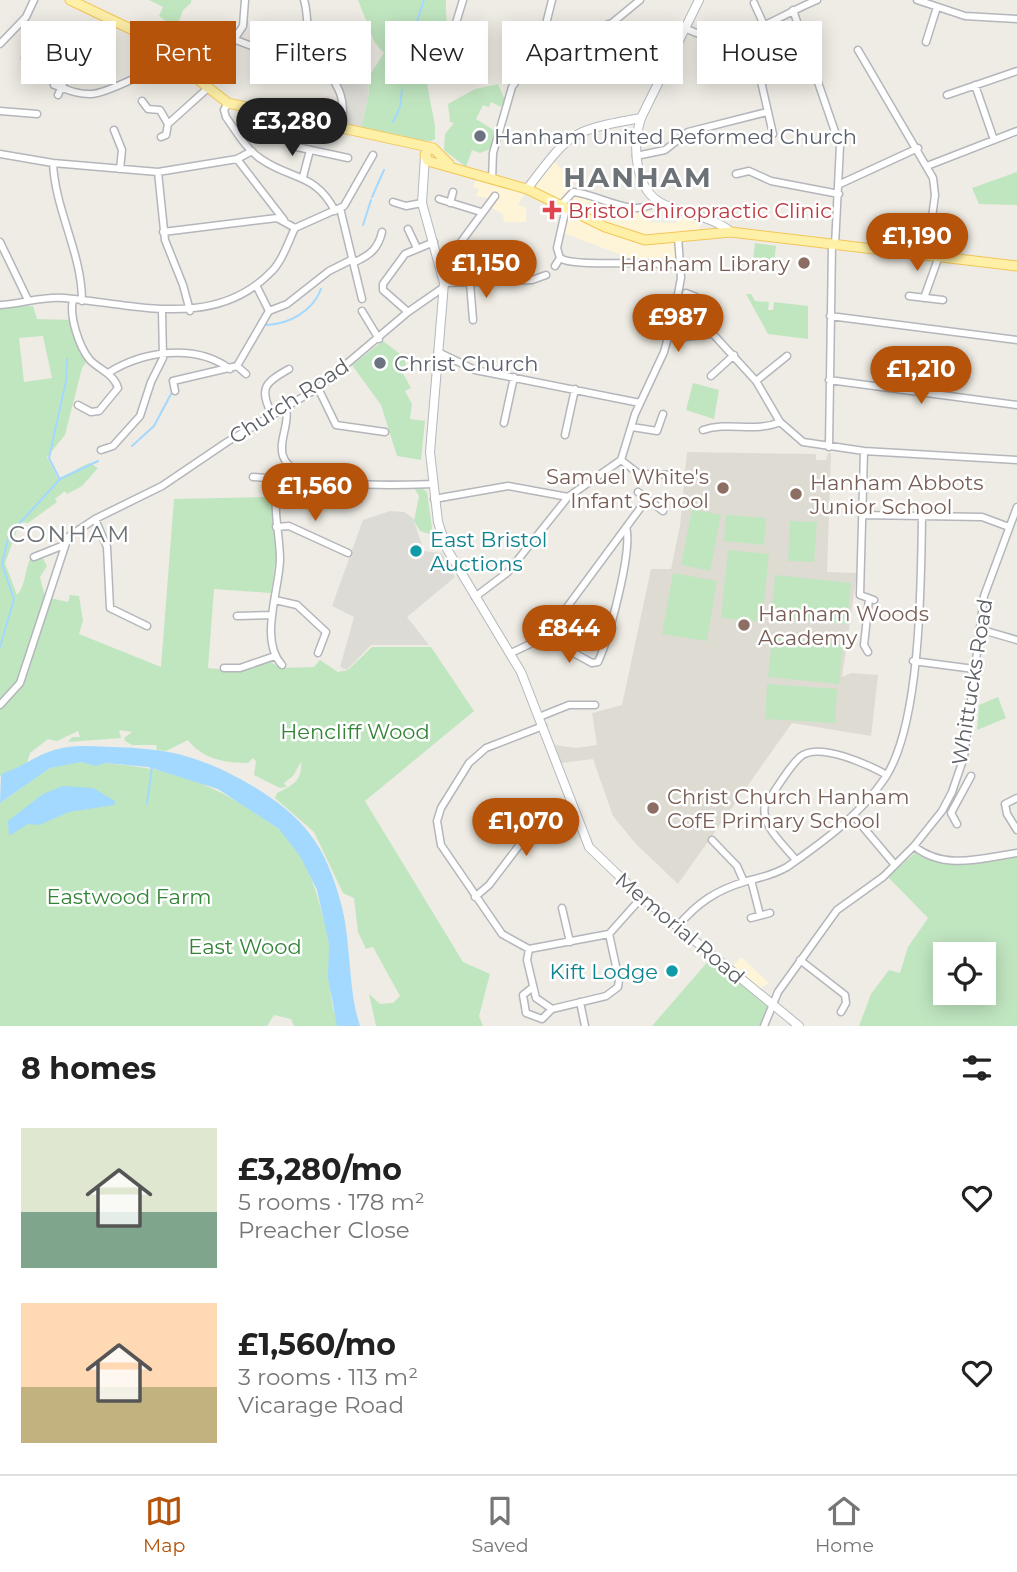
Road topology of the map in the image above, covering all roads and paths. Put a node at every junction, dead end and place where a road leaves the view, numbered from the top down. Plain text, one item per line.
1 (34, 0) edge
2 (69, 0) edge
3 (245, 0) edge
4 (315, 0) edge
5 (463, 0) edge
6 (552, 0) edge
7 (640, 0) edge
8 (699, 0) edge
9 (817, 0) edge
10 (916, 0) edge
11 (304, 2) edge
12 (754, 4) dead end
13 (937, 8) junction
14 (793, 10) junction
15 (1017, 19) edge
16 (307, 21) edge
17 (456, 21) edge
18 (547, 21) edge
19 (614, 21) edge
20 (762, 21) edge
21 (772, 21) edge
22 (130, 29) edge
23 (687, 29) junction
24 (697, 34) edge
25 (236, 40) joint
26 (926, 42) dead end
27 (0, 44) edge
28 (250, 45) edge
29 (858, 50) dead end
30 (1017, 71) edge
31 (130, 79) edge
32 (202, 84) edge
33 (208, 84) edge
34 (337, 84) edge
35 (514, 84) edge
36 (761, 84) edge
37 (975, 85) junction
38 (57, 86) joint
39 (206, 87) junction
40 (58, 95) dead end
41 (947, 95) dead end
42 (142, 101) dead end
43 (228, 103) junction
44 (0, 111) edge
45 (767, 111) junction
46 (37, 114) dead end
47 (641, 118) junction
48 (617, 122) junction
49 (168, 124) junction
50 (341, 130) junction
51 (1017, 131) edge
52 (118, 132) dead end
53 (636, 132) junction
54 (773, 134) dead end
55 (296, 136) dead end
56 (161, 137) dead end
57 (994, 140) junction
58 (344, 147) dead end
59 (918, 148) junction
60 (310, 150) junction
61 (252, 151) junction
62 (0, 154) edge
63 (430, 156) junction
64 (636, 156) junction
65 (237, 159) junction
66 (371, 160) dead end
67 (53, 163) junction
68 (928, 166) junction
69 (120, 169) junction
70 (158, 172) junction
71 (736, 174) dead end
72 (303, 177) junction
73 (492, 180) junction
74 (840, 184) junction
75 (527, 189) junction
76 (453, 192) dead end
77 (839, 194) junction
78 (403, 195) dead end
79 (495, 196) dead end
80 (439, 199) dead end
81 (657, 201) junction
82 (422, 203) junction
83 (450, 203) junction
84 (564, 207) junction
85 (338, 209) junction
86 (481, 212) junction
87 (705, 219) junction
88 (284, 220) junction
89 (295, 228) junction
90 (408, 229) dead end
91 (163, 232) junction
92 (382, 232) dead end
93 (710, 232) junction
94 (731, 232) junction
95 (678, 237) junction
96 (0, 242) edge
97 (435, 242) junction
98 (834, 246) junction
99 (417, 247) junction
100 (439, 254) junction
101 (927, 255) junction
102 (939, 256) junction
103 (560, 258) junction
104 (354, 261) junction
105 (681, 264) junction
106 (555, 266) dead end
107 (1017, 267) edge
108 (546, 275) dead end
109 (470, 283) junction
110 (256, 285) junction
111 (444, 285) junction
112 (686, 293) dead end
113 (909, 296) dead end
114 (924, 298) junction
115 (362, 299) dead end
116 (28, 300) junction
117 (73, 300) junction
118 (943, 300) dead end
119 (82, 301) junction
120 (425, 301) junction
121 (444, 301) junction
122 (0, 305) edge
123 (162, 310) junction
124 (190, 311) junction
125 (269, 311) junction
126 (362, 311) dead end
127 (464, 311) dead end
128 (408, 312) junction
129 (473, 312) junction
130 (830, 316) junction
131 (473, 320) dead end
132 (713, 334) junction
133 (669, 335) junction
134 (379, 339) junction
135 (1017, 340) edge
136 (438, 352) junction
137 (163, 353) junction
138 (734, 355) junction
139 (787, 356) dead end
140 (234, 367) junction
141 (289, 369) dead end
142 (108, 373) junction
143 (246, 374) dead end
144 (711, 376) dead end
145 (514, 377) junction
146 (829, 380) junction
147 (757, 381) junction
148 (174, 387) dead end
149 (318, 388) junction
150 (575, 389) junction
151 (640, 403) junction
152 (78, 405) dead end
153 (1017, 405) edge
154 (286, 408) junction
155 (663, 414) dead end
156 (272, 415) junction
157 (780, 422) junction
158 (504, 424) dead end
159 (632, 427) junction
160 (703, 430) dead end
161 (385, 432) dead end
162 (565, 435) dead end
163 (829, 447) junction
164 (101, 450) dead end
165 (864, 451) junction
166 (621, 460) junction
167 (1017, 460) edge
168 (290, 467) junction
169 (679, 475) dead end
170 (257, 479) dead end
171 (280, 479) junction
172 (432, 484) junction
173 (638, 492) dead end
174 (568, 497) junction
175 (434, 499) junction
176 (647, 499) junction
177 (1017, 507) edge
178 (663, 511) dead end
179 (862, 515) junction
180 (922, 516) junction
181 (95, 519) junction
182 (276, 527) junction
183 (626, 527) junction
184 (1009, 527) junction
185 (64, 545) junction
186 (348, 553) dead end
187 (34, 557) dead end
188 (475, 597) junction
189 (275, 600) junction
190 (272, 615) junction
191 (237, 616) dead end
192 (148, 626) dead end
193 (979, 629) junction
194 (545, 637) junction
195 (1017, 640) edge
196 (868, 652) dead end
197 (318, 653) dead end
198 (511, 653) junction
199 (275, 656) junction
200 (913, 661) junction
201 (282, 665) dead end
202 (224, 668) dead end
203 (974, 669) junction
204 (0, 705) edge
205 (595, 705) dead end
206 (539, 717) junction
207 (542, 726) junction
208 (887, 775) junction
209 (971, 776) dead end
210 (952, 792) junction
211 (961, 797) junction
212 (1017, 799) edge
213 (1005, 804) junction
214 (996, 805) dead end
215 (572, 808) junction
216 (853, 815) junction
217 (957, 824) dead end
218 (1017, 830) edge
219 (712, 840) dead end
220 (914, 846) junction
221 (1017, 853) edge
222 (796, 860) junction
223 (895, 865) junction
224 (747, 881) junction
225 (475, 897) junction
226 (642, 897) junction
227 (562, 908) dead end
228 (770, 913) dead end
229 (760, 915) junction
230 (751, 918) dead end
231 (677, 927) junction
232 (609, 934) junction
233 (570, 942) junction
234 (529, 949) junction
235 (800, 960) junction
236 (533, 987) junction
237 (580, 1002) junction
238 (771, 1003) junction
239 (552, 1009) junction
240 (841, 1012) dead end
241 (585, 1026) edge
242 (764, 1026) edge
243 (799, 1026) edge

1 - 27 street
2 - 22 main road
3 - 25 street
4 - 11 street
5 - 17 street
6 - 18 street
7 - 19 street
8 - 23 street
9 - 14 street
10 - 13 street
11 - 16 street
12 - 20 street
13 - 15 street
13 - 26 street
14 - 21 street
14 - 74 street
23 - 24 street
23 - 47 street
25 - 28 street
29 - 59 street
30 - 37 street
31 - 38 street
32 - 39 main road
33 - 39 street
34 - 50 street
35 - 73 street
36 - 45 street
37 - 41 street
37 - 57 street
38 - 40 street
39 - 43 main road
39 - 49 street
42 - 49 street
43 - 50 main road
43 - 61 street
44 - 46 street
45 - 54 street
45 - 64 street
47 - 48 street
47 - 53 street
48 - 53 street
48 - 75 street
49 - 56 street
50 - 63 main road
51 - 57 street
52 - 69 street
53 - 64 street
55 - 60 street
57 - 68 street
58 - 60 street
59 - 68 street
59 - 74 street
60 - 72 street
61 - 65 street
61 - 72 street
62 - 67 street
63 - 73 main road
63 - 82 street, Memorial Road
64 - 81 street
65 - 70 street
65 - 88 street
66 - 85 street
67 - 69 street
67 - 119 street
68 - 101 street
69 - 70 street
70 - 91 street
71 - 77 street
72 - 85 street
73 - 75 main road
74 - 77 street
75 - 84 main road
76 - 83 street
77 - 98 street
78 - 82 street
79 - 86 street
80 - 83 street
81 - 84 street
81 - 87 street
82 - 97 street, Memorial Road
83 - 86 street
84 - 95 main road
84 - 103 street
85 - 89 street
85 - 104 street
86 - 100 street
87 - 93 street
87 - 94 street
88 - 89 street
88 - 91 street
89 - 110 street
90 - 99 street
91 - 124 street
92 - 104 street
93 - 94 main road
93 - 95 main road
94 - 98 main road
95 - 105 street
96 - 116 street
97 - 99 street
97 - 100 street, Memorial Road
98 - 101 main road
98 - 130 street
99 - 128 street
100 - 111 street, Memorial Road
101 - 102 main road
102 - 107 main road
102 - 114 street
103 - 105 street
103 - 106 street
104 - 115 street
104 - 125 street
105 - 133 street
108 - 109 street
109 - 111 street
109 - 129 street
110 - 124 street
110 - 125 street
111 - 120 street, Church Road
111 - 121 street, Memorial Road
112 - 132 street
113 - 114 street
114 - 118 street
116 - 117 street
116 - 122 street
117 - 119 street
117 - 142 street
119 - 123 street
120 - 121 street
120 - 128 street, Church Road
121 - 136 street, Memorial Road
123 - 124 street
123 - 137 street
125 - 140 street
126 - 134 street
127 - 129 street
128 - 134 street, Church Road
129 - 131 street
130 - 135 street
130 - 146 street
132 - 133 street
132 - 138 street
133 - 151 street
134 - 149 street, Church Road
136 - 145 street
136 - 172 street, Memorial Road
137 - 140 street
137 - 142 street
137 - 164 street
138 - 144 street
138 - 147 street
139 - 147 street
140 - 143 street
140 - 148 street
141 - 156 street
142 - 152 street
145 - 150 street
145 - 158 street
146 - 153 street
146 - 163 street
147 - 157 street
149 - 154 street, Church Road
149 - 161 street
150 - 151 street
150 - 162 street
151 - 159 street
154 - 156 street, Church Road
154 - 168 street
155 - 159 street
156 - 181 street, Church Road
157 - 160 street
157 - 163 street
159 - 166 street
163 - 165 street
165 - 167 street
165 - 179 street
166 - 169 street
166 - 174 street
168 - 171 street
168 - 172 street
170 - 171 street
171 - 182 street
172 - 175 street, Memorial Road
173 - 176 street
174 - 175 street
174 - 188 street
175 - 188 street, Memorial Road
176 - 178 street
176 - 183 street
177 - 184 street, Whittucks Road
179 - 180 street
179 - 196 street
180 - 184 street
180 - 200 street
181 - 185 street, Church Road
181 - 192 street
182 - 186 street
182 - 189 street
183 - 194 street
183 - 194 street
184 - 193 street, Whittucks Road
185 - 187 street
185 - 204 street
188 - 198 street, Memorial Road
189 - 190 street
189 - 197 street
190 - 191 street
190 - 199 street
193 - 195 street
193 - 203 street, Whittucks Road
194 - 198 street
198 - 206 street, Memorial Road
199 - 201 street
199 - 202 street
200 - 203 street
200 - 208 street
203 - 210 street, Whittucks Road
205 - 206 street
206 - 207 street, Memorial Road
207 - 215 street, Memorial Road
207 - 225 street
208 - 216 street
208 - 222 street
209 - 211 street
210 - 211 street
210 - 220 street, Whittucks Road
211 - 217 street
212 - 213 street
213 - 214 street
213 - 218 street
215 - 225 street
215 - 226 street, Memorial Road
216 - 222 street
216 - 223 street
219 - 224 street
220 - 221 street
220 - 223 street, Whittucks Road
222 - 224 street
223 - 235 street, Whittucks Road
224 - 229 street
224 - 231 street
225 - 234 street
226 - 231 street, Memorial Road
226 - 232 street
227 - 233 street
228 - 229 street
229 - 230 street
231 - 238 street, Memorial Road
232 - 233 street
232 - 237 street
233 - 234 street
234 - 236 street
235 - 238 street, Whittucks Road
235 - 240 street
236 - 239 street
236 - 239 street
237 - 239 street
237 - 241 street
238 - 242 street, Whittucks Road
238 - 243 street, Memorial Road

